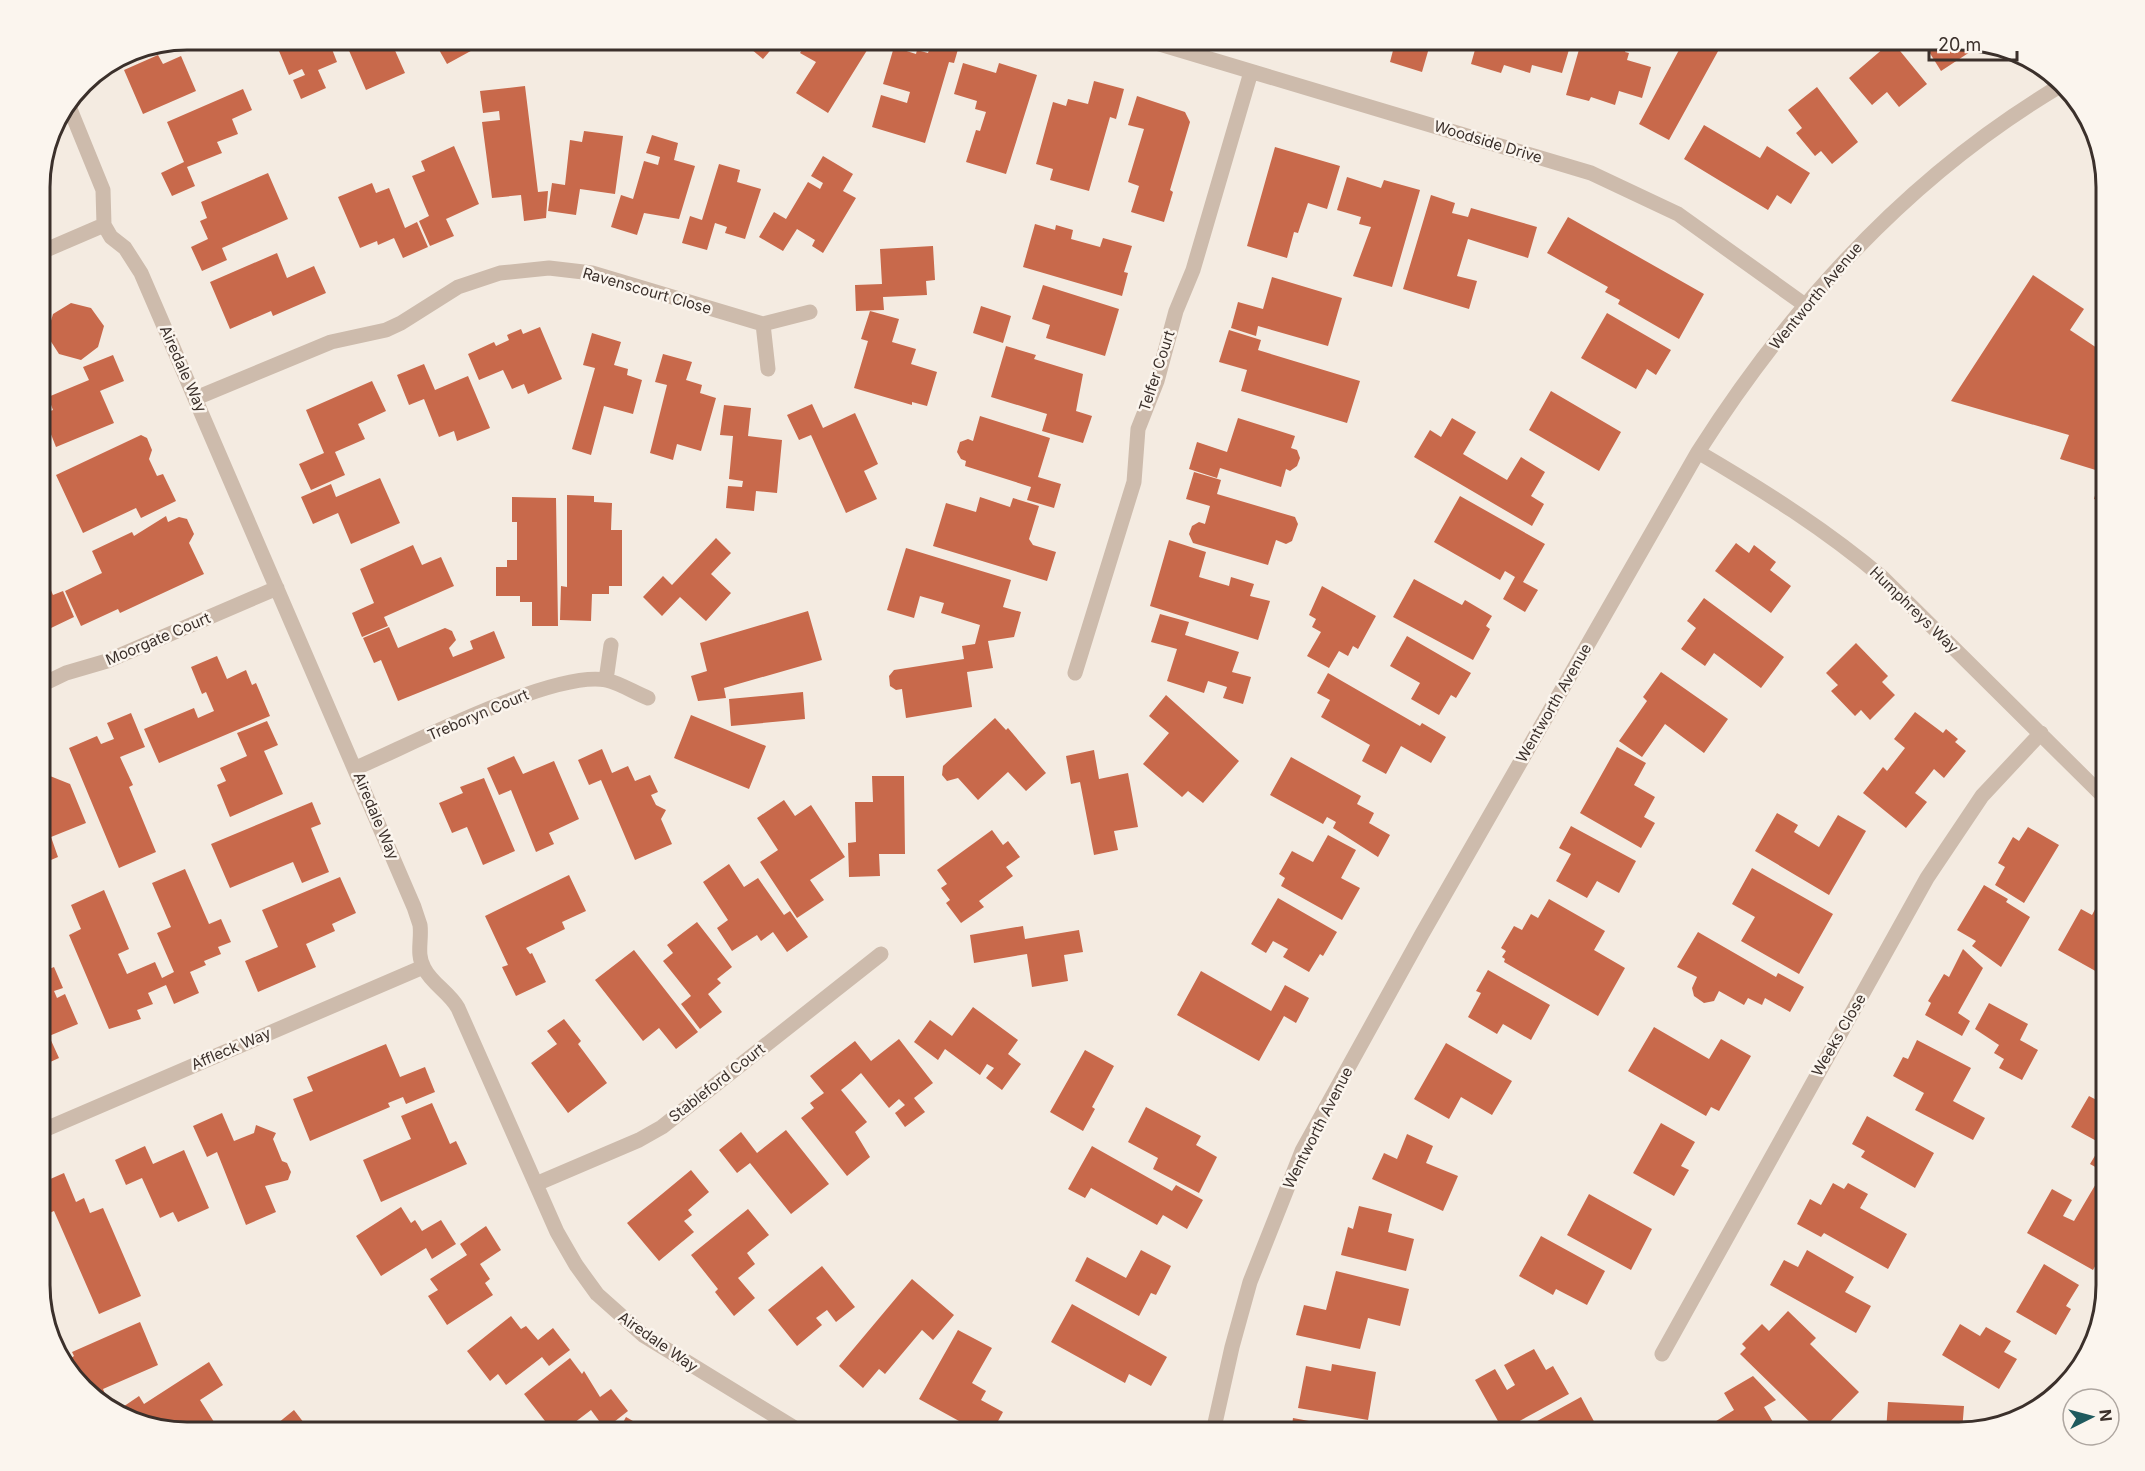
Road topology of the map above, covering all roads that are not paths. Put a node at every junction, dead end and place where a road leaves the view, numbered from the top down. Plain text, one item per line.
1 (1179, 50) edge
2 (1251, 72) junction
3 (2055, 90) edge
4 (72, 113) edge
5 (104, 225) junction
6 (50, 248) edge
7 (1805, 305) junction
8 (810, 312) dead end
9 (763, 324) junction
10 (768, 369) dead end
11 (196, 398) junction
12 (1698, 452) junction
13 (277, 588) junction
14 (611, 645) dead end
15 (1075, 673) dead end
16 (606, 680) junction
17 (50, 681) edge
18 (648, 698) dead end
19 (2040, 733) junction
20 (356, 768) junction
21 (2096, 789) edge
22 (881, 954) dead end
23 (423, 967) junction
24 (50, 1127) edge
25 (536, 1184) junction
26 (1662, 1354) dead end
27 (784, 1422) edge
28 (1215, 1422) edge

1 - 2 street, Woodside Drive
2 - 7 street, Woodside Drive
2 - 15 street, Telfer Court
3 - 7 street, Wentworth Avenue
4 - 5 street
5 - 6 street
5 - 11 street, Airedale Way
7 - 12 street, Wentworth Avenue
8 - 9 street
9 - 10 street
9 - 11 street, Ravenscourt Close
11 - 13 street, Airedale Way
12 - 19 street, Humphreys Way
12 - 28 street, Wentworth Avenue
13 - 17 street, Moorgate Court
13 - 20 street, Airedale Way
14 - 16 street
16 - 18 street, Treboryn Court
16 - 20 street, Treboryn Court
19 - 21 street, Humphreys Way
19 - 26 street, Weeks Close
20 - 23 street, Airedale Way
22 - 25 street, Stableford Court
23 - 24 street, Affleck Way
23 - 25 street, Airedale Way
25 - 27 street, Airedale Way

